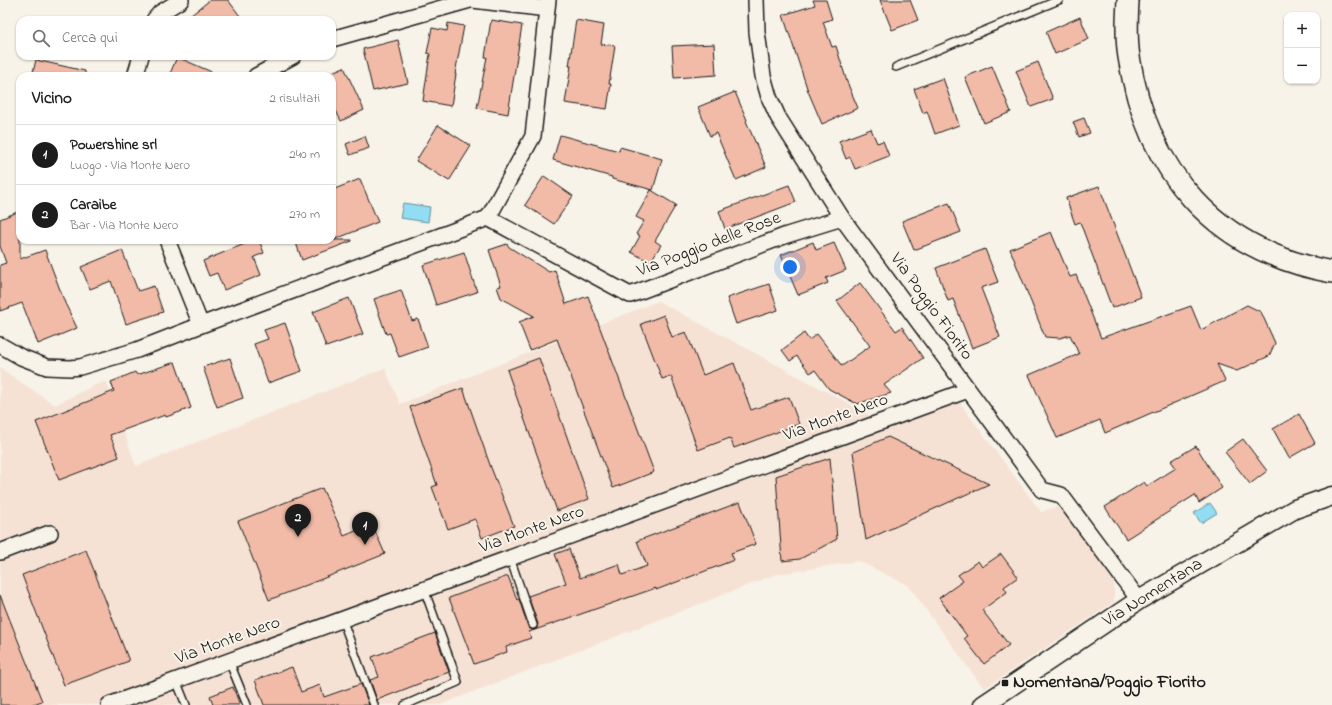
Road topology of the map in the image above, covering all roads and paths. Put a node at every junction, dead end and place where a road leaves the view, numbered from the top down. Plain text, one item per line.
1 (181, 0) edge
2 (472, 0) edge
3 (756, 0) edge
4 (1059, 0) edge
5 (1128, 0) edge
6 (548, 4) edge
7 (157, 16) edge
8 (336, 37) edge
9 (140, 60) edge
10 (286, 60) edge
11 (896, 67) dead end
12 (136, 72) edge
13 (263, 72) edge
14 (488, 218) junction
15 (842, 218) junction
16 (169, 244) edge
17 (1332, 272) edge
18 (201, 325) junction
19 (0, 345) edge
20 (968, 390) junction
21 (1332, 496) edge
22 (50, 533) dead end
23 (0, 552) edge
24 (510, 558) junction
25 (424, 590) junction
26 (1139, 600) junction
27 (342, 619) junction
28 (533, 625) dead end
29 (229, 661) junction
30 (176, 680) junction
31 (109, 705) edge
32 (186, 705) edge
33 (247, 705) edge
34 (374, 705) edge
35 (405, 705) edge
36 (983, 705) edge

1 - 7 street
2 - 6 street
2 - 8 street
3 - 15 street, Via Poggio Fiorito
4 - 11 lane
5 - 17 main road
6 - 14 street
9 - 12 street
10 - 13 street
14 - 15 street, Via Poggio delle Rose
14 - 18 street
15 - 20 street, Via Poggio Fiorito
16 - 18 street
18 - 19 street
20 - 24 street, Via Monte Nero
20 - 26 street, Via Poggio Fiorito
21 - 26 street, Via Nomentana
22 - 23 street
24 - 25 street, Via Monte Nero
24 - 28 lane
25 - 27 street, Via Monte Nero
25 - 35 lane
26 - 36 street, Via Nomentana
27 - 29 street, Via Monte Nero
27 - 34 lane
29 - 30 street, Via Monte Nero
29 - 33 lane
30 - 31 street, Via Monte Nero
30 - 32 lane

